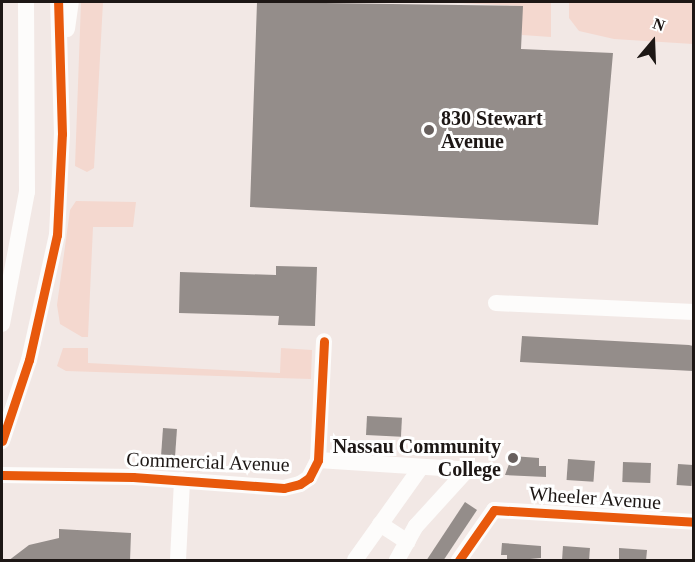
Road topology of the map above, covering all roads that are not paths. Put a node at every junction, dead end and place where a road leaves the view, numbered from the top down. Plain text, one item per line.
1 (26, 2) edge
2 (58, 2) edge
3 (71, 2) edge
4 (63, 53) junction
5 (496, 303) dead end
6 (693, 312) edge
7 (2, 324) edge
8 (324, 341) dead end
9 (2, 441) edge
10 (318, 460) junction
11 (421, 467) junction
12 (466, 470) junction
13 (489, 471) dead end
14 (2, 475) edge
15 (182, 480) junction
16 (693, 522) edge
17 (380, 524) junction
18 (408, 542) junction
19 (178, 561) edge
20 (355, 561) edge
21 (397, 561) edge
22 (459, 561) edge

1 - 7 street
2 - 4 street
3 - 4 street
4 - 9 street
5 - 6 street
8 - 10 street, Commercial Avenue
10 - 11 street
10 - 15 street, Commercial Avenue
11 - 12 street
11 - 17 street
12 - 13 street
12 - 18 street
14 - 15 street, Commercial Avenue
15 - 19 street
16 - 22 street, Wheeler Avenue
17 - 18 street
17 - 20 street
18 - 21 street

